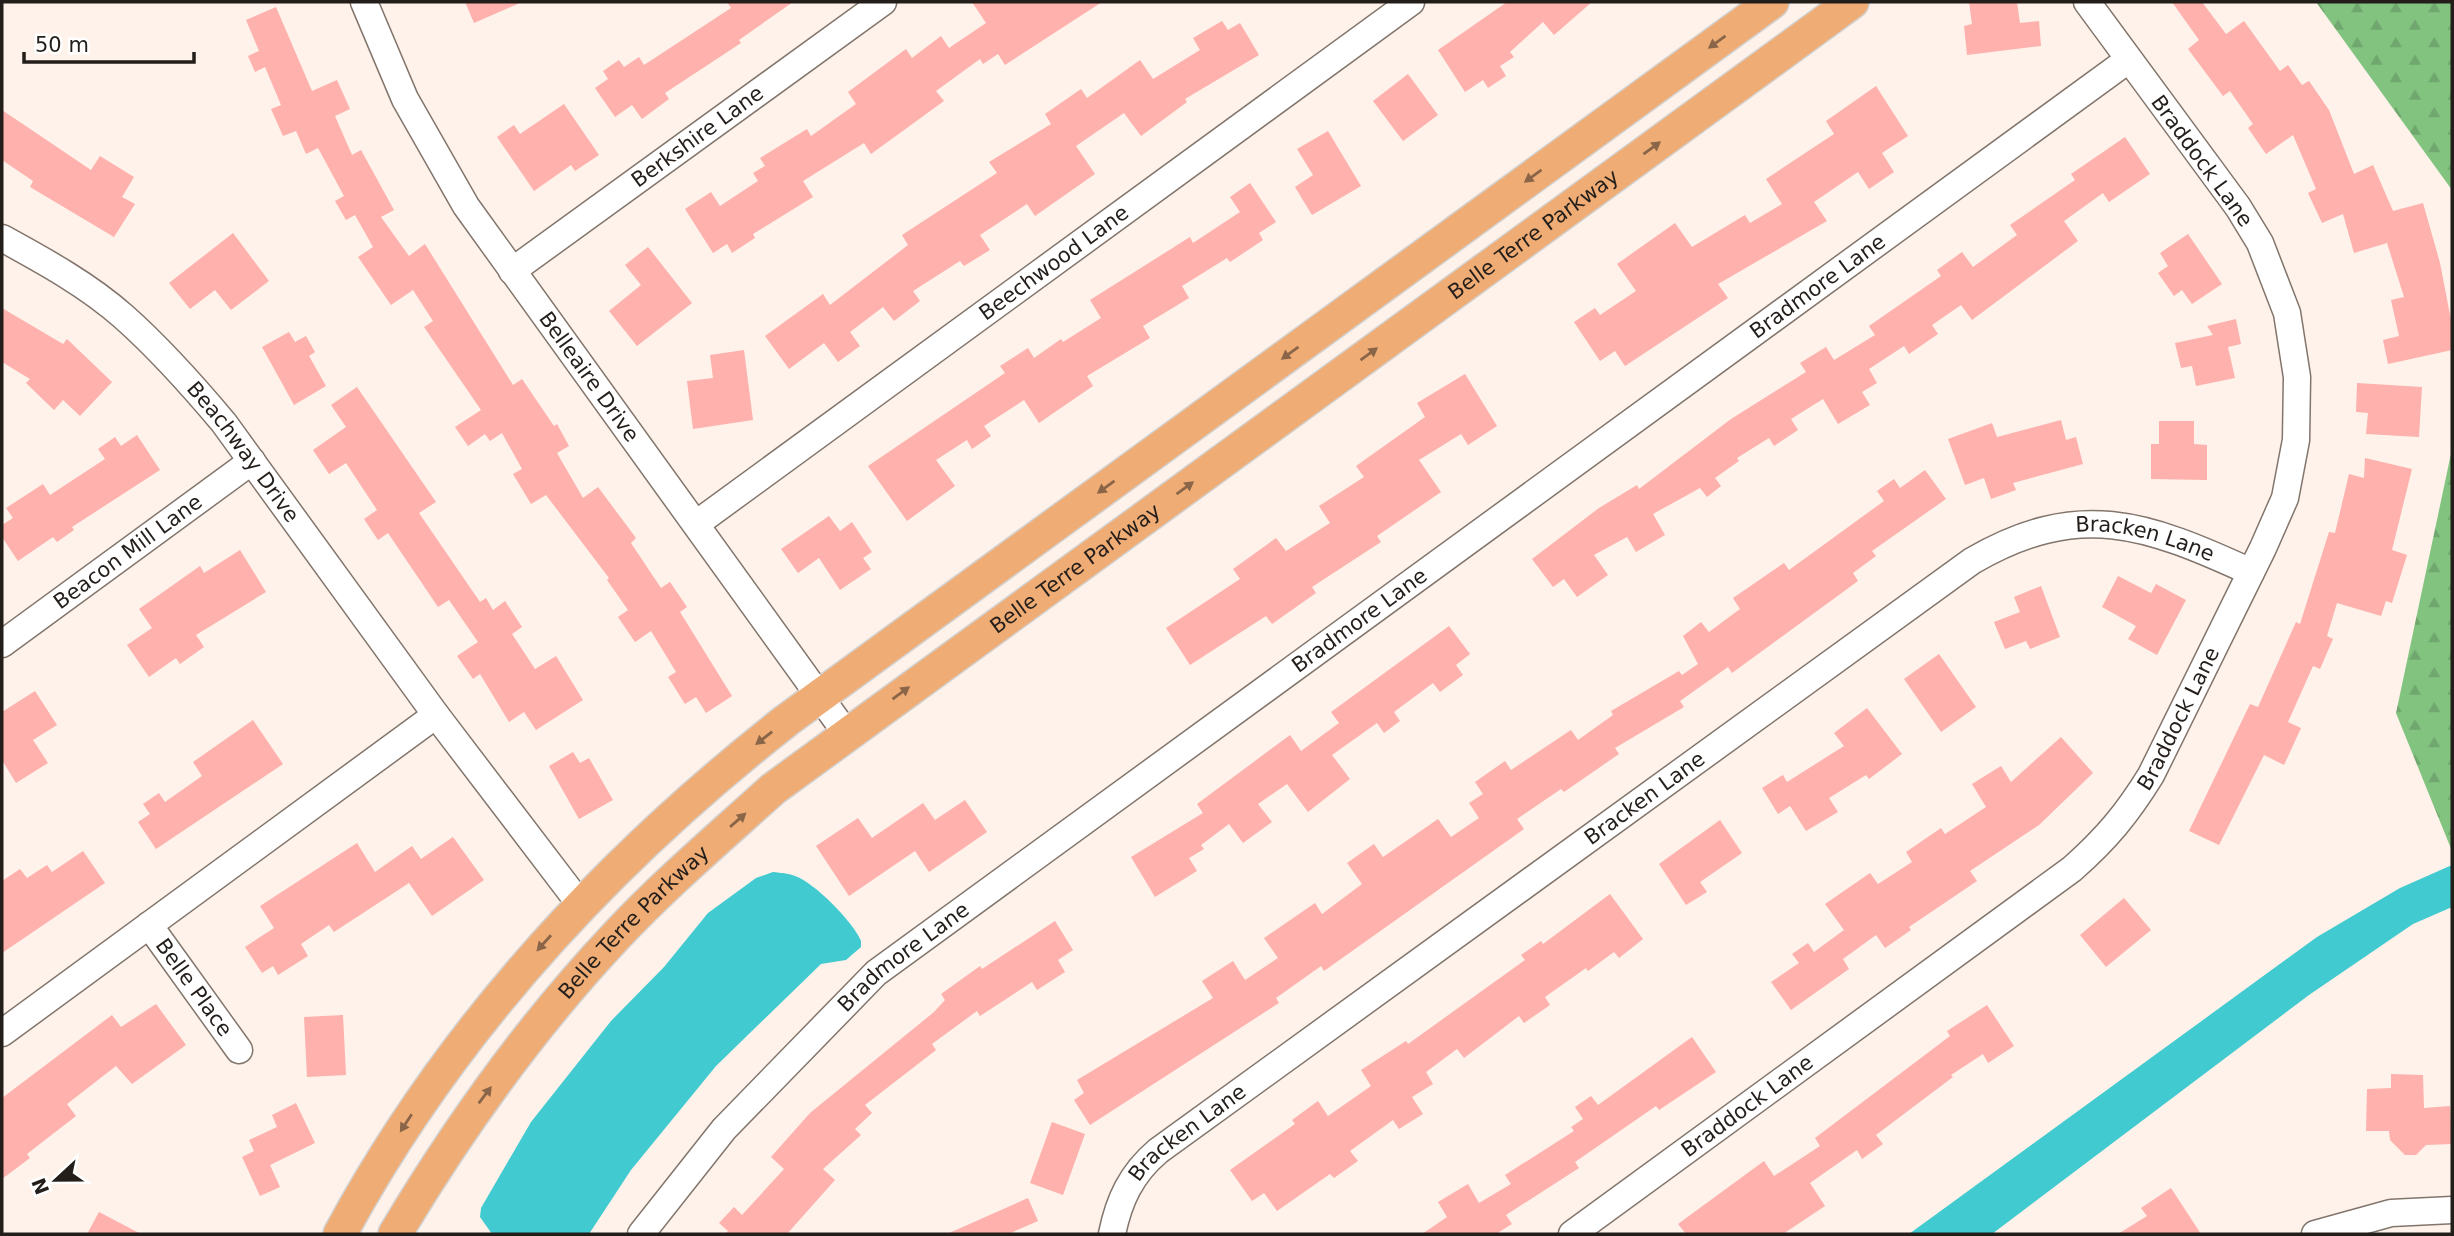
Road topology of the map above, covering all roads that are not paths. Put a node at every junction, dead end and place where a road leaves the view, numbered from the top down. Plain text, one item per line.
1 (364, 2) edge
2 (883, 2) edge
3 (1411, 2) edge
4 (1772, 2) edge
5 (1852, 2) edge
6 (2087, 2) edge
7 (2129, 60) junction
8 (2, 238) edge
9 (512, 271) junction
10 (252, 461) junction
11 (696, 524) junction
12 (2251, 572) junction
13 (2, 644) edge
14 (819, 697) junction
15 (436, 715) junction
16 (846, 733) junction
17 (580, 904) junction
18 (149, 925) junction
19 (2, 1032) edge
20 (239, 1050) dead end
21 (2452, 1210) edge
22 (340, 1234) edge
23 (394, 1234) edge
24 (641, 1234) edge
25 (1112, 1234) edge
26 (1572, 1234) edge
27 (2315, 1234) edge

1 - 9 street, Belleaire Drive
2 - 9 street, Berkshire Lane
3 - 11 street, Beechwood Lane
4 -> 14 main road
16 -> 5 main road, Belle Terre Parkway
6 - 7 street, Braddock Lane
7 - 12 street, Braddock Lane
7 - 24 street, Bradmore Lane
8 - 10 street, Beachway Drive
9 - 11 street, Belleaire Drive
10 - 13 street, Beacon Mill Lane
10 - 15 street, Beachway Drive
11 - 14 street, Belleaire Drive
12 - 25 street, Bracken Lane
12 - 26 street, Braddock Lane
14 - 16 street, Belleaire Drive
14 -> 17 main road
15 - 17 street, Beachway Drive
15 - 18 street
23 -> 16 main road, Belle Terre Parkway
17 -> 22 main road
18 - 19 street
18 - 20 street, Belle Place
21 - 27 street

